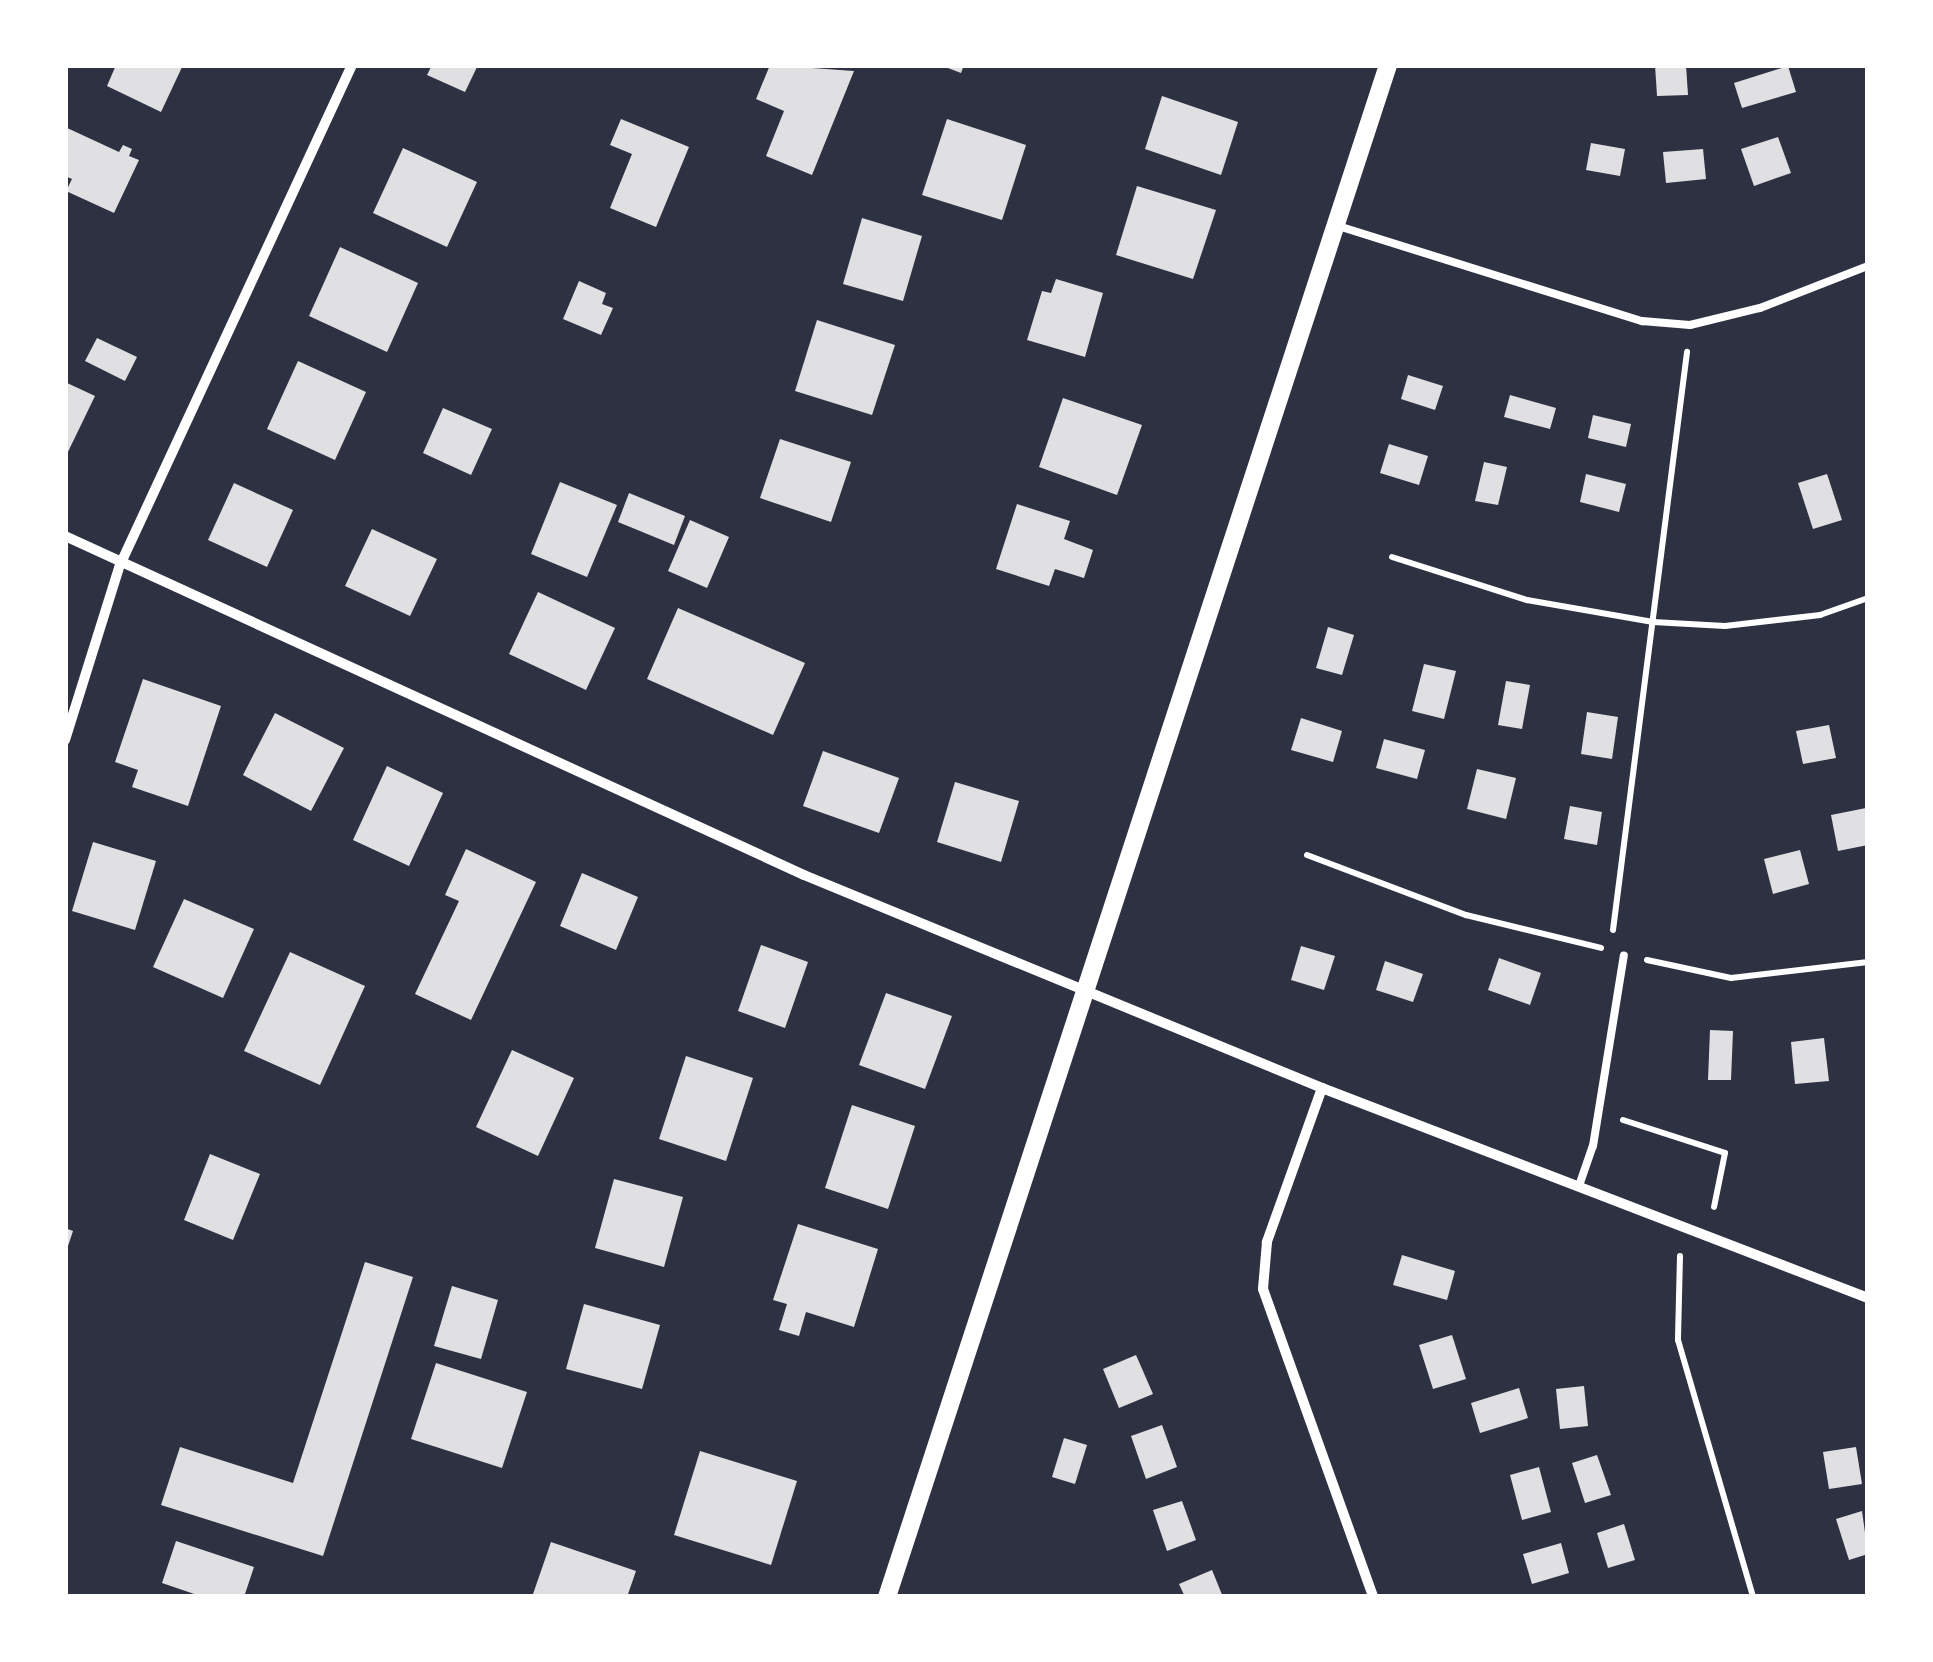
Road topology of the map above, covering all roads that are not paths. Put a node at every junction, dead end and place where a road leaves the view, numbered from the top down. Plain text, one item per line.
1 (352, 65) edge
2 (1388, 65) edge
3 (1335, 225) junction
4 (1868, 266) edge
5 (65, 536) edge
6 (120, 566) junction
7 (65, 740) edge
8 (1624, 955) road end
9 (1085, 987) junction
10 (1322, 1088) junction
11 (1580, 1184) junction
12 (1868, 1298) edge
13 (887, 1597) edge
14 (1374, 1597) edge

1 - 6 street
2 - 3 street
3 - 4 lane
3 - 9 street
5 - 6 street
6 - 7 street
6 - 9 street
8 - 11 lane
9 - 10 street
9 - 13 street
10 - 11 street
10 - 14 street
11 - 12 street

